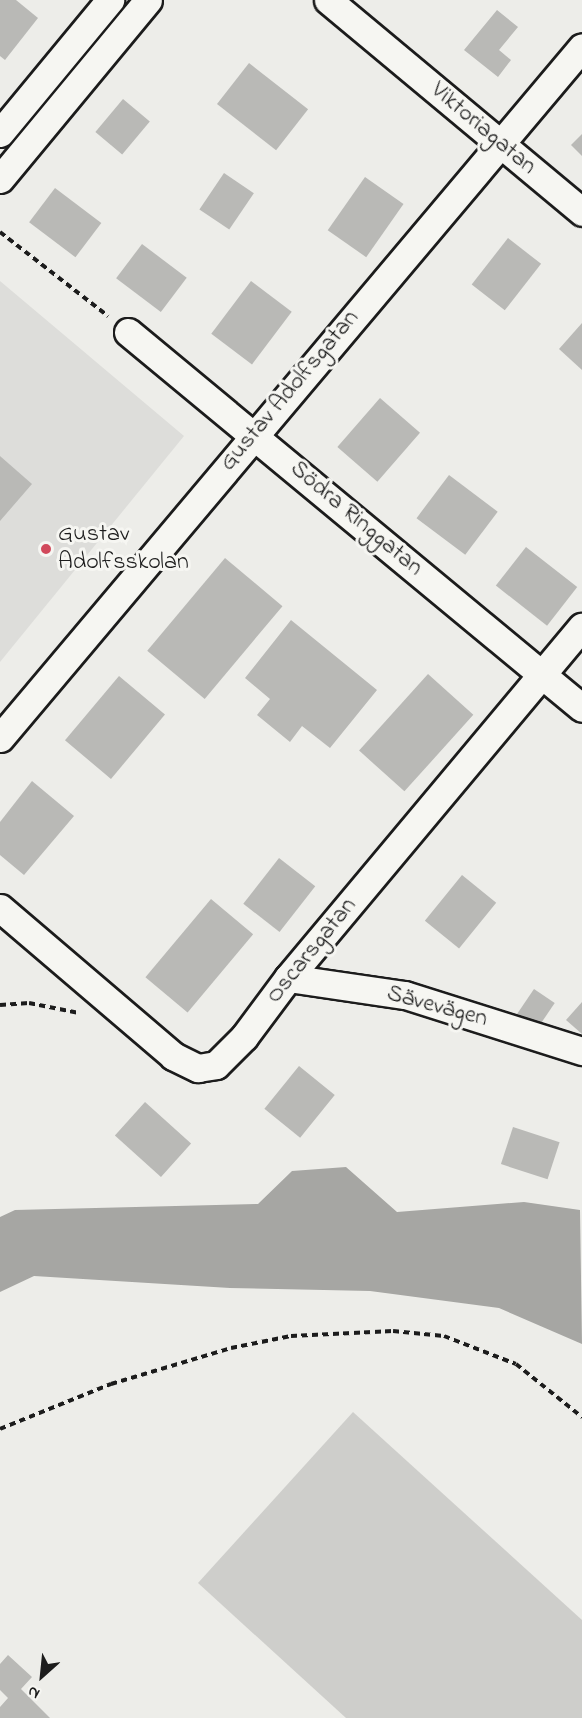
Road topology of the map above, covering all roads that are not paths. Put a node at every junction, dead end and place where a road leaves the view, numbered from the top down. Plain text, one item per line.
1 (110, 0) edge
2 (148, 0) edge
3 (328, 0) edge
4 (351, 0) edge
5 (385, 46) junction
6 (582, 47) edge
7 (0, 133) edge
8 (499, 142) junction
9 (0, 179) edge
10 (582, 212) edge
11 (128, 332) road end
12 (254, 434) junction
13 (582, 627) edge
14 (542, 674) junction
15 (582, 708) edge
16 (0, 738) edge
17 (0, 908) edge
18 (288, 978) junction
19 (582, 1051) edge

1 - 7 street
2 - 9 street
3 - 5 street, Viktoriagatan
4 - 5 street, Viktoriagatan
5 - 8 street, Viktoriagatan
6 - 8 street, Gustav Adolfsgatan
8 - 10 street, Viktoriagatan
8 - 12 street, Gustav Adolfsgatan
11 - 12 street, Södra Ringgatan
12 - 14 street, Södra Ringgatan
12 - 16 street, Gustav Adolfsgatan
13 - 14 street, Oscarsgatan
14 - 15 street, Södra Ringgatan
14 - 18 street, Oscarsgatan
17 - 18 street, Oscarsgatan
18 - 19 street, Sävevägen

